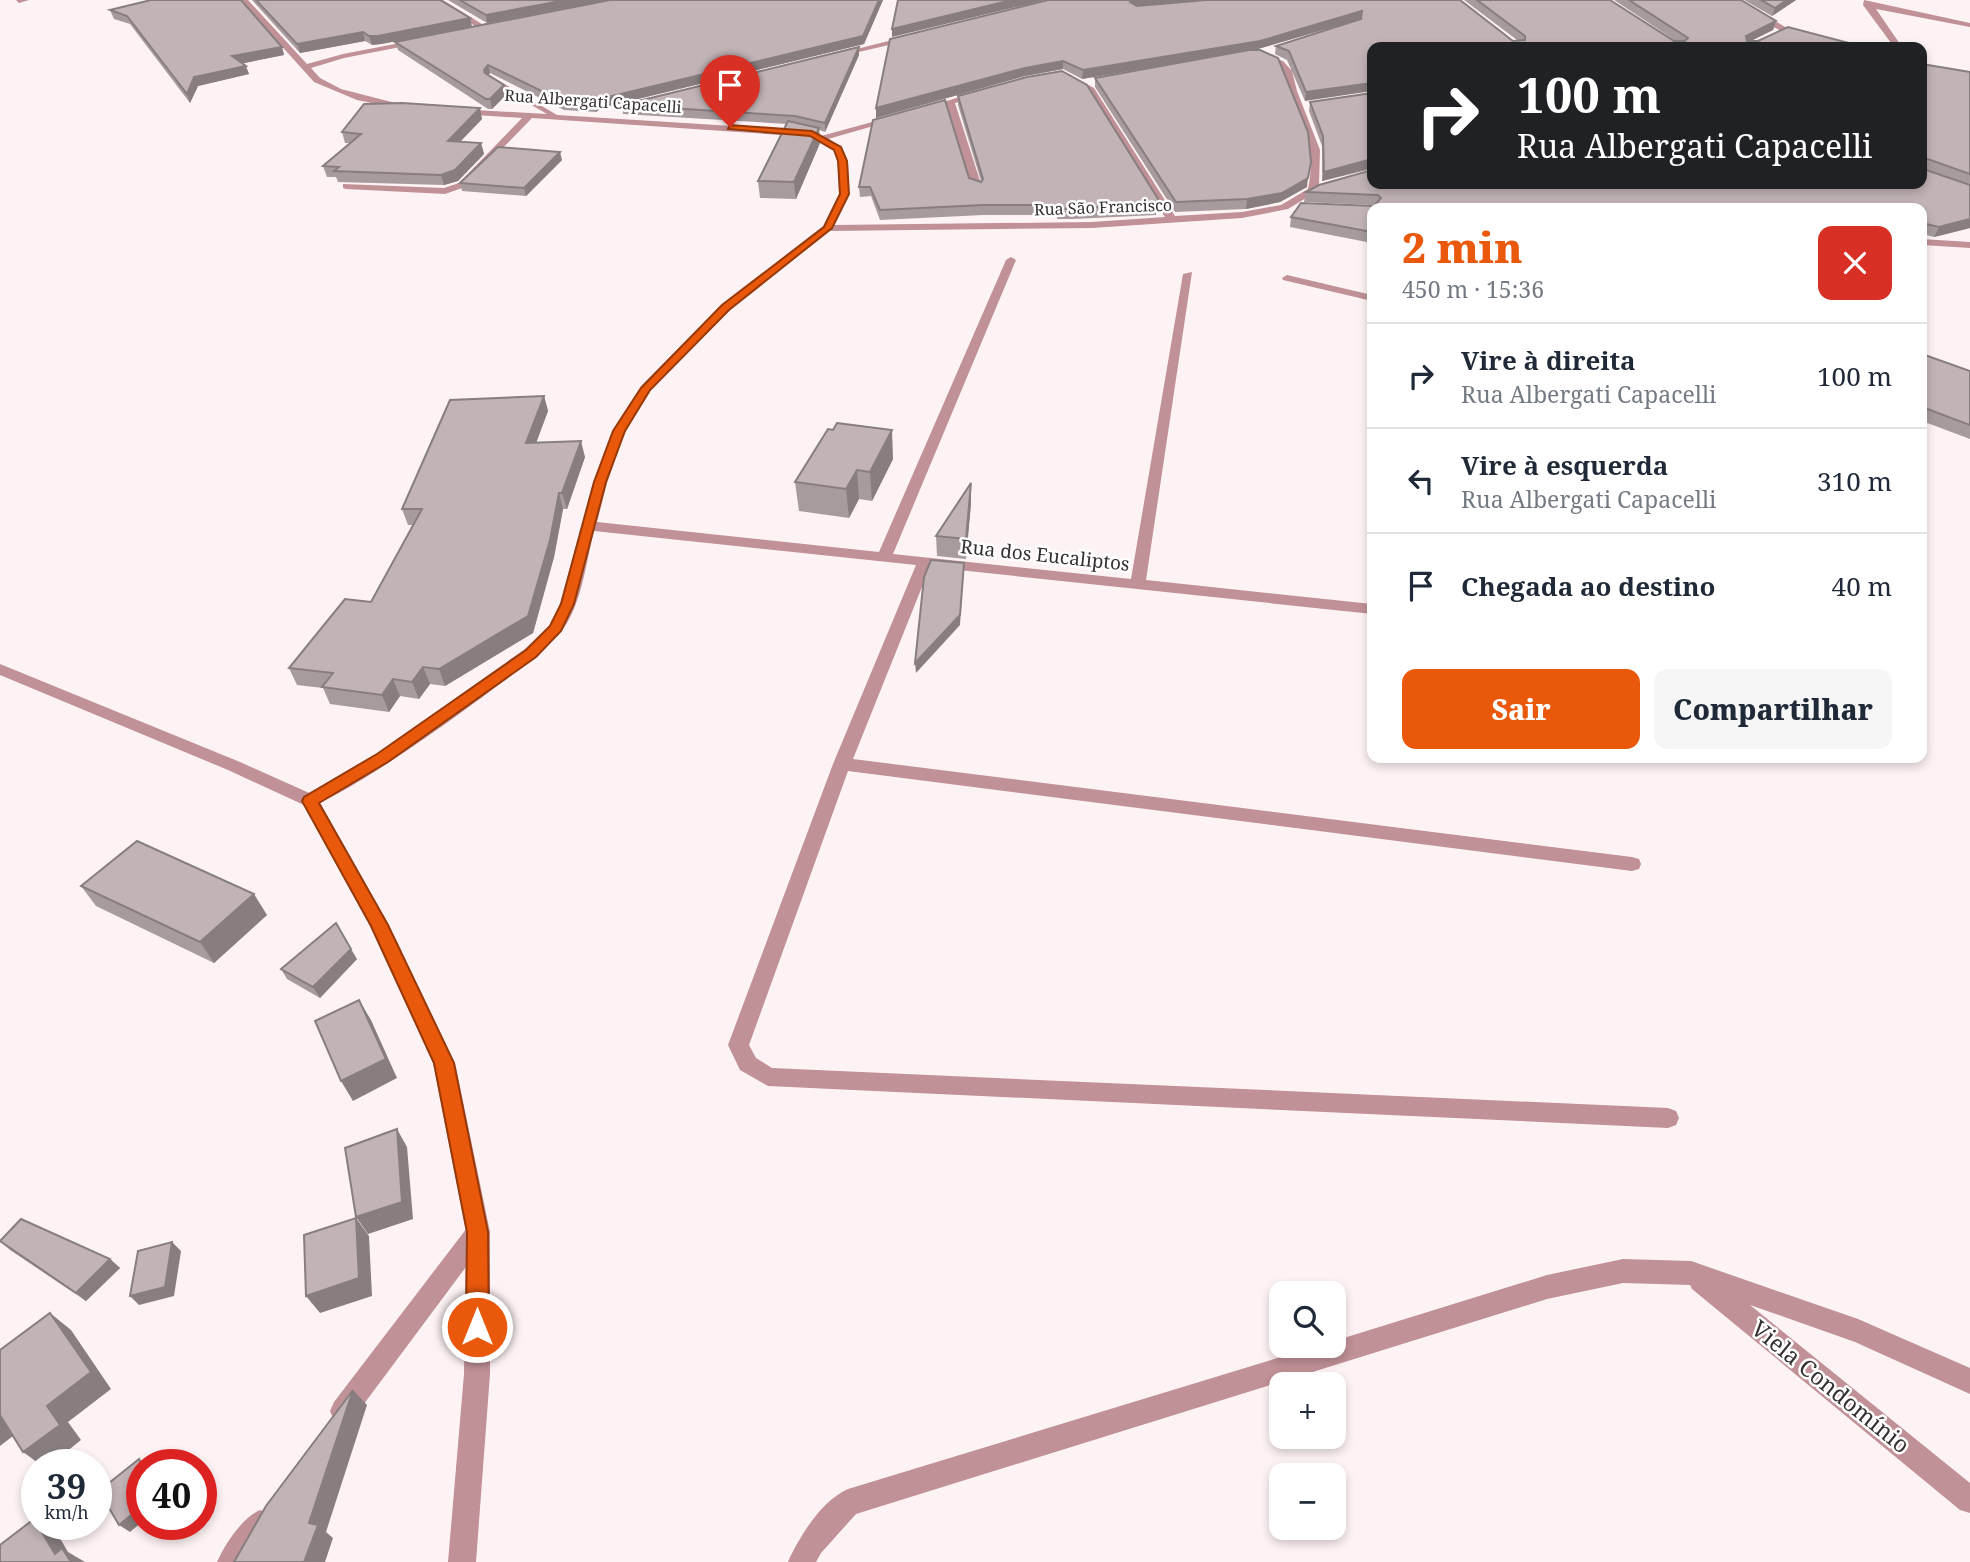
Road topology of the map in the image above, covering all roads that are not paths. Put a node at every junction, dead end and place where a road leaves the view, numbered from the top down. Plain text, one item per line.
1 (244, 0) edge
2 (438, 0) edge
3 (1734, 0) edge
4 (1867, 3) edge
5 (1970, 25) edge
6 (499, 26) edge
7 (486, 29) junction
8 (1784, 30) junction
9 (473, 31) edge
10 (918, 36) edge
11 (1772, 36) edge
12 (423, 40) edge
13 (1825, 42) edge
14 (1894, 42) edge
15 (1278, 47) edge
16 (1248, 54) edge
17 (1260, 54) junction
18 (825, 58) edge
19 (306, 67) junction
20 (1057, 73) edge
21 (491, 78) edge
22 (1095, 81) edge
23 (1083, 84) junction
24 (986, 92) edge
25 (951, 103) junction
26 (412, 107) edge
27 (451, 110) edge
28 (921, 110) edge
29 (608, 112) edge
30 (908, 113) edge
31 (530, 115) junction
32 (556, 116) junction
33 (589, 118) junction
34 (823, 138) junction
35 (1367, 175) edge
36 (346, 186) edge
37 (977, 187) edge
38 (1313, 190) junction
39 (1284, 207) junction
40 (1311, 208) edge
41 (1172, 220) junction
42 (827, 228) junction
43 (1927, 242) edge
44 (1970, 245) edge
45 (1011, 260) dead end
46 (1188, 274) dead end
47 (1287, 278) dead end
48 (1367, 297) edge
49 (590, 526) junction
50 (884, 557) junction
51 (925, 562) junction
52 (1138, 584) junction
53 (1367, 608) edge
54 (0, 669) edge
55 (842, 764) junction
56 (310, 801) junction
57 (1632, 864) dead end
58 (1668, 1118) dead end
59 (478, 1232) junction
60 (1691, 1273) junction
61 (1970, 1381) edge
62 (330, 1430) edge
63 (1970, 1500) edge
64 (272, 1507) edge
65 (231, 1562) edge
66 (463, 1562) edge
67 (802, 1562) edge

1 - 19 street
2 - 7 street
3 - 8 street
4 - 5 street
4 - 14 street
6 - 7 street
7 - 9 street
8 - 11 street
8 - 13 street
10 - 18 street
12 - 19 street
15 - 17 street
16 - 17 street
17 - 38 street
19 - 26 street
20 - 23 street
21 - 32 street
22 - 23 street
23 - 41 street
24 - 25 street
25 - 28 street
25 - 37 street
27 - 31 street, Rua Albergati Capacelli
29 - 33 street
30 - 34 street
31 - 32 street, Rua Albergati Capacelli
31 - 36 street
32 - 33 street, Rua Albergati Capacelli
33 - 34 street, Rua Albergati Capacelli
34 - 42 street
35 - 38 street, Rua São Francisco
38 - 39 street, Rua São Francisco
39 - 40 street
39 - 41 street, Rua São Francisco
41 - 42 street, Rua São Francisco
42 - 49 street
43 - 44 street
45 - 50 street
46 - 52 street
47 - 48 street
49 - 50 street, Rua dos Eucaliptos
49 - 56 street
50 - 51 street, Rua dos Eucaliptos
51 - 52 street, Rua dos Eucaliptos
51 - 55 street
52 - 53 street, Rua dos Eucaliptos
54 - 56 street
55 - 57 street
55 - 58 street
56 - 59 street
59 - 62 street
59 - 66 street
60 - 61 street
60 - 63 street, Viela Condomínio
60 - 67 street
64 - 65 street

